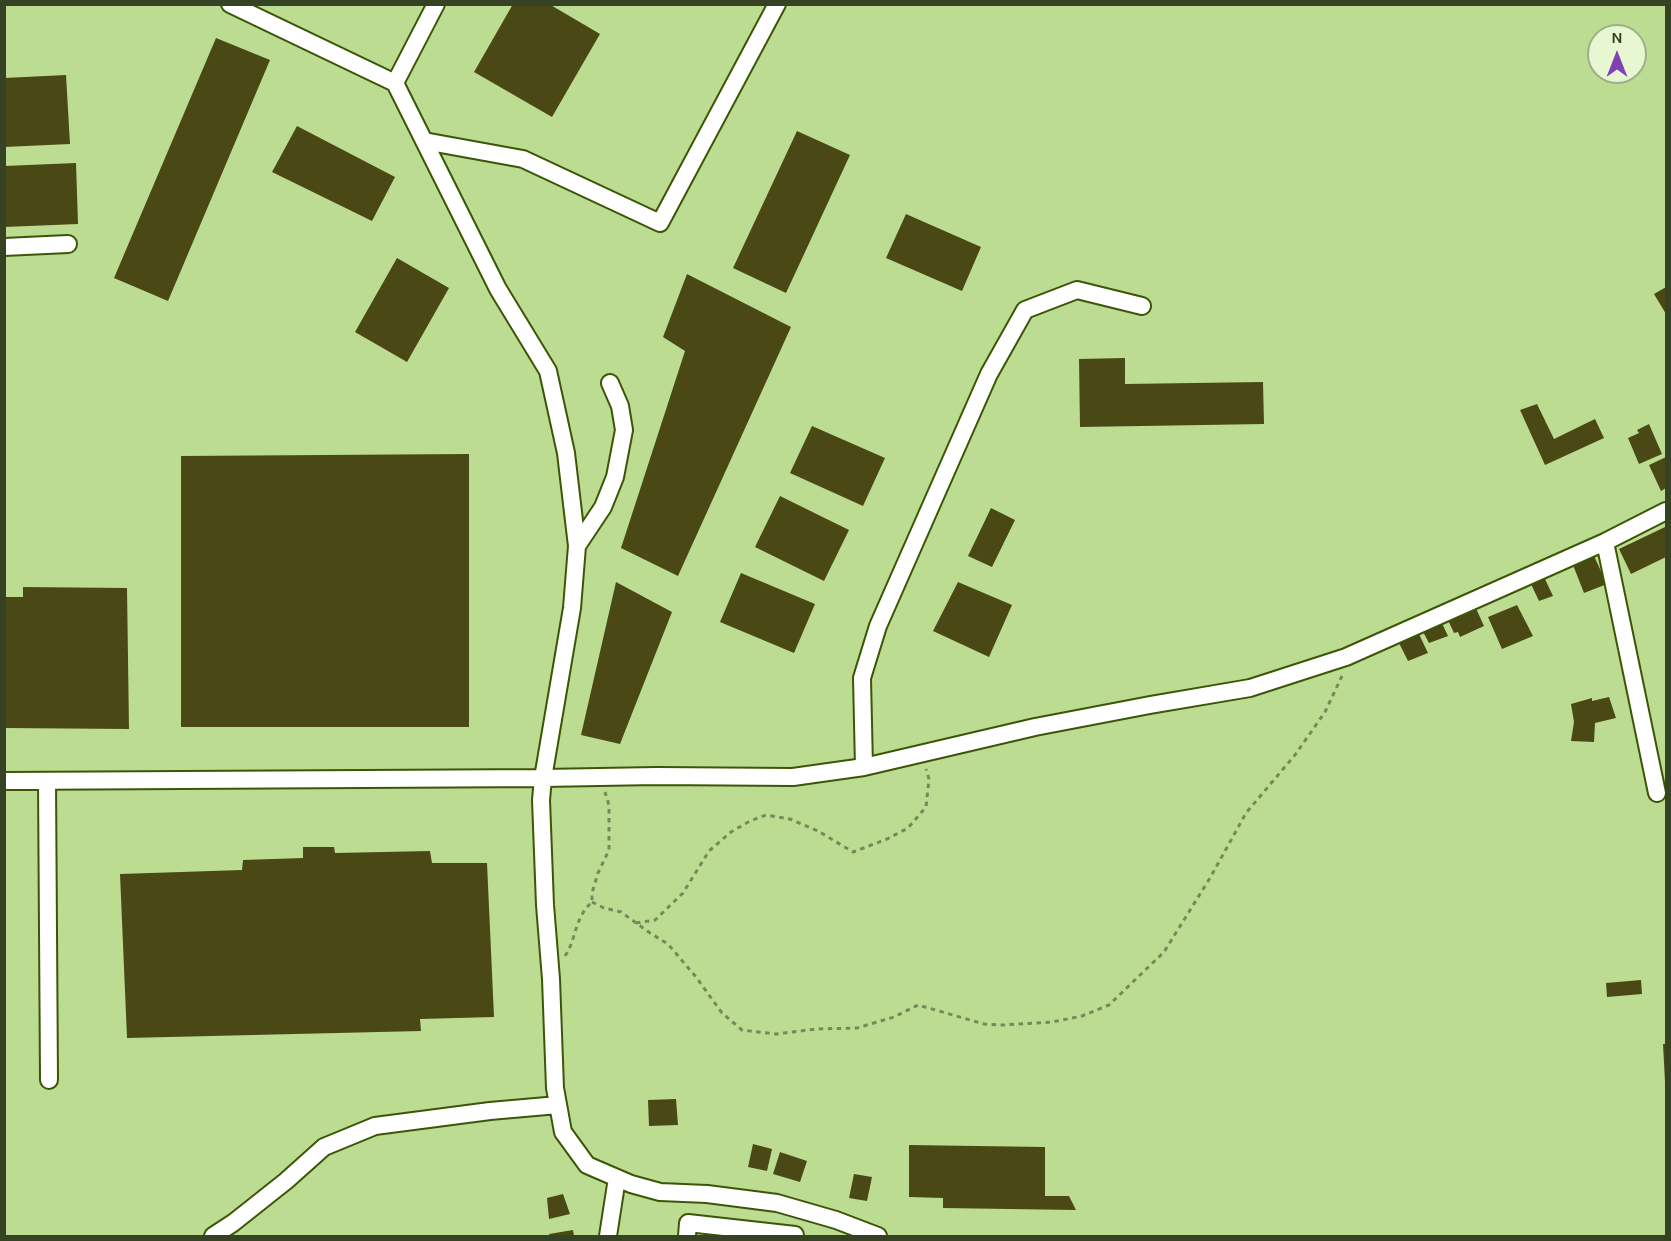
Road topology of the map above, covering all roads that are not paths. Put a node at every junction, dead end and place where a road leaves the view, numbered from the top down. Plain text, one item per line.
1 (230, 4) edge
2 (436, 4) edge
3 (777, 4) edge
4 (394, 82) junction
5 (424, 141) junction
6 (68, 244) dead end
7 (4, 247) edge
8 (1142, 306) dead end
9 (610, 383) dead end
10 (1666, 511) edge
11 (1605, 542) junction
12 (577, 546) junction
13 (864, 767) junction
14 (543, 778) junction
15 (4, 781) edge
16 (47, 781) junction
17 (1657, 793) dead end
18 (49, 1080) dead end
19 (558, 1105) junction
20 (617, 1178) junction
21 (835, 1228) edge
22 (213, 1236) edge
23 (608, 1236) edge
24 (687, 1236) edge
25 (795, 1236) edge
26 (878, 1236) edge

1 - 4 street
2 - 4 street
3 - 5 street
4 - 5 street
5 - 12 street
6 - 7 street
8 - 13 street
9 - 12 street
10 - 11 street
11 - 13 street
11 - 17 street
12 - 14 street
13 - 14 street
14 - 16 street
14 - 19 street
15 - 16 street
16 - 18 street
19 - 20 street
19 - 22 street
20 - 21 street
20 - 23 street
21 - 26 street
24 - 25 street

